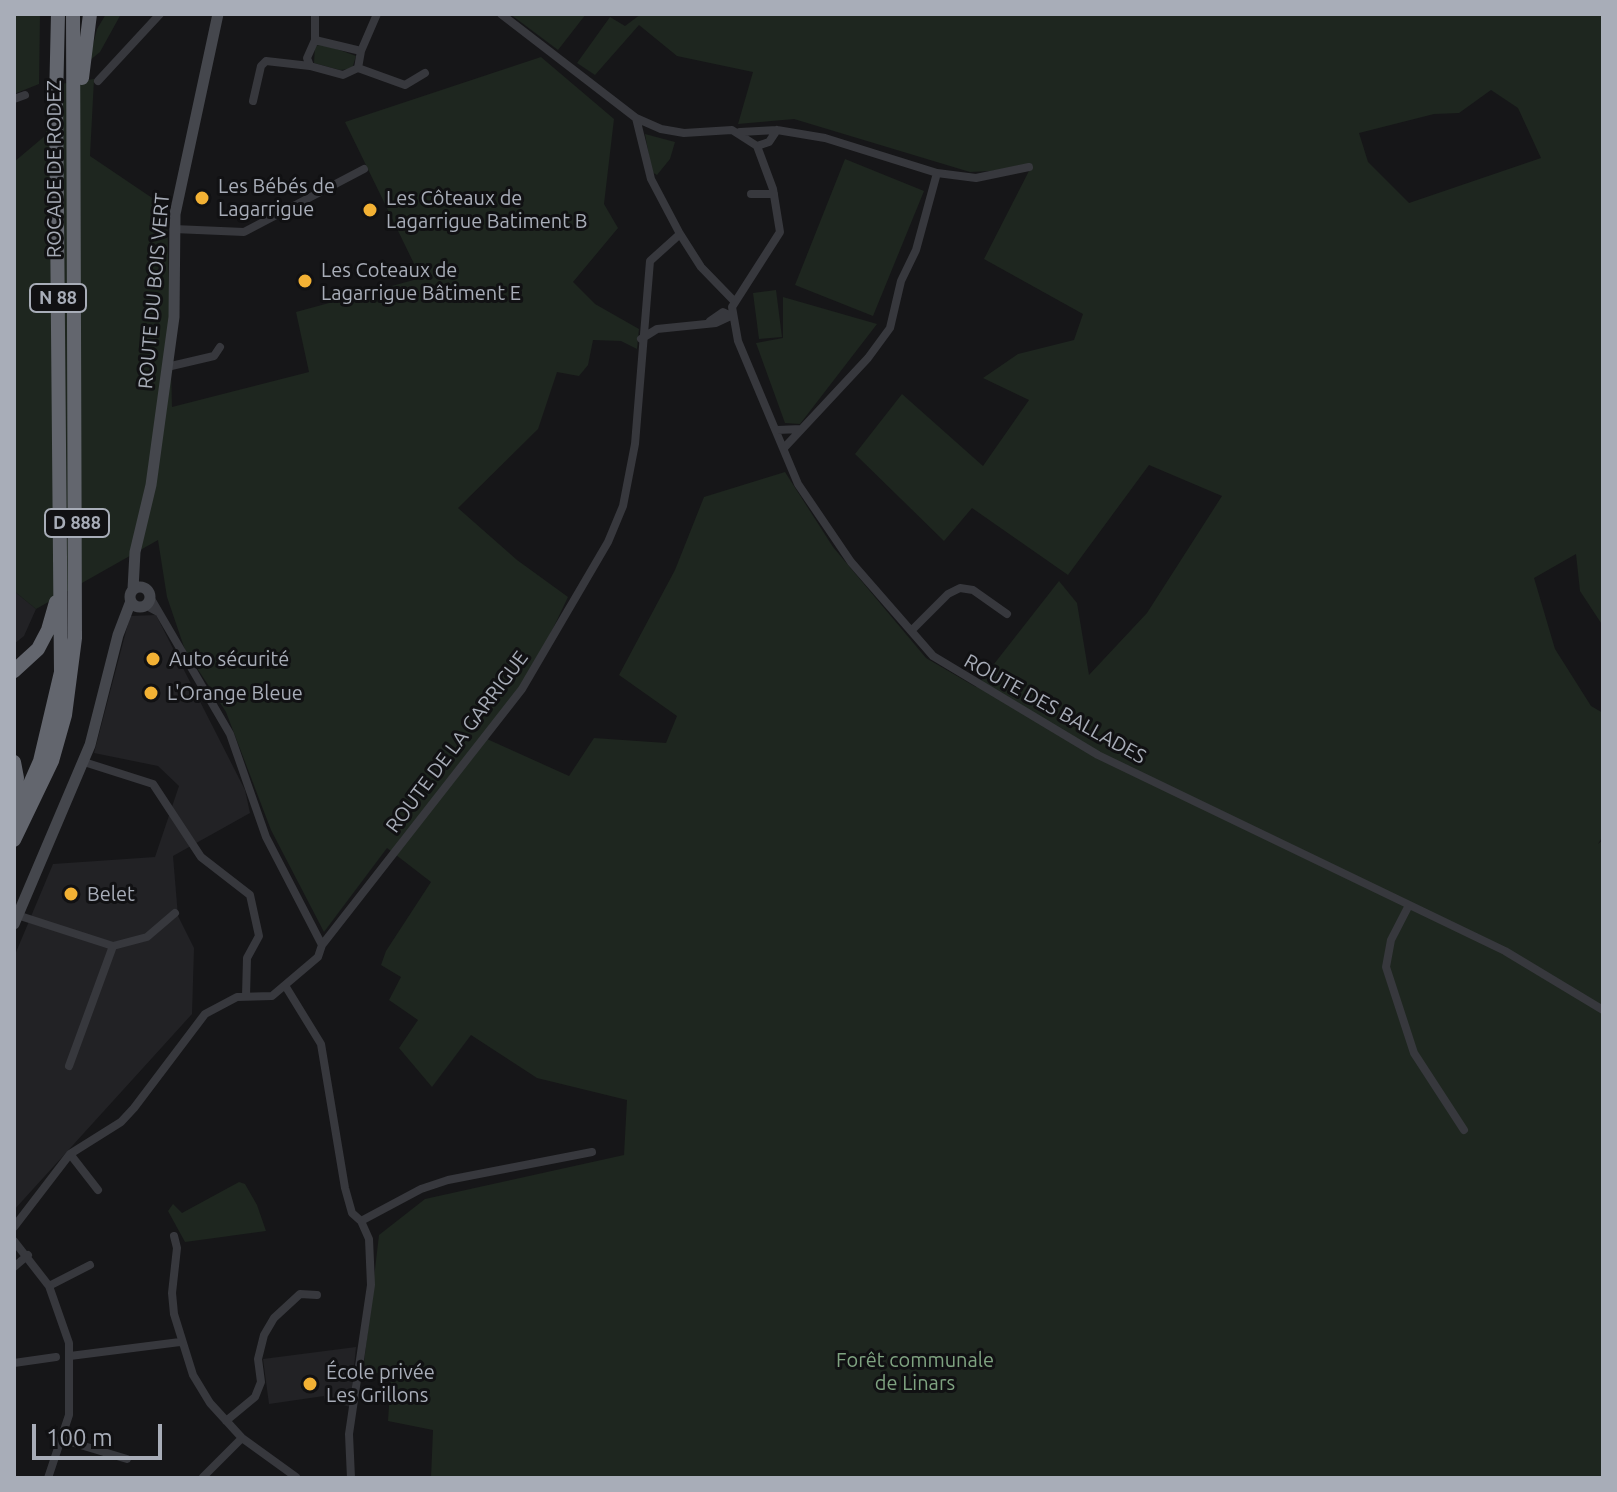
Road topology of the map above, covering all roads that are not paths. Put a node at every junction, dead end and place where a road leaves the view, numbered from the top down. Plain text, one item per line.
1 (56, 14) edge
2 (73, 14) edge
3 (90, 14) edge
4 (160, 14) edge
5 (218, 14) edge
6 (315, 14) edge
7 (377, 14) edge
8 (501, 14) edge
9 (315, 40) junction
10 (361, 51) junction
11 (310, 66) junction
12 (358, 68) junction
13 (425, 73) dead end
14 (98, 81) dead end
15 (25, 95) dead end
16 (14, 99) edge
17 (253, 101) dead end
18 (636, 118) junction
19 (777, 130) junction
20 (740, 132) junction
21 (757, 146) junction
22 (1029, 167) dead end
23 (364, 169) dead end
24 (937, 173) junction
25 (751, 194) dead end
26 (774, 194) junction
27 (74, 195) junction
28 (174, 229) junction
29 (680, 234) junction
30 (735, 302) junction
31 (731, 316) junction
32 (641, 339) junction
33 (220, 347) dead end
34 (167, 367) junction
35 (801, 429) junction
36 (777, 430) junction
37 (784, 448) junction
38 (60, 494) junction
39 (141, 598) junction
40 (1007, 614) dead end
41 (912, 630) junction
42 (14, 671) edge
43 (14, 762) edge
44 (84, 762) junction
45 (14, 796) edge
46 (14, 820) edge
47 (14, 840) edge
48 (1408, 907) junction
49 (175, 913) dead end
50 (16, 919) edge
51 (322, 945) junction
52 (113, 946) junction
53 (286, 987) junction
54 (246, 996) junction
55 (1603, 1010) edge
56 (69, 1066) dead end
57 (1464, 1130) dead end
58 (592, 1152) dead end
59 (70, 1154) junction
60 (98, 1190) dead end
61 (361, 1221) junction
62 (14, 1227) edge
63 (174, 1236) dead end
64 (14, 1241) edge
65 (28, 1255) junction
66 (90, 1265) dead end
67 (14, 1267) edge
68 (49, 1286) junction
69 (317, 1295) dead end
70 (180, 1342) junction
71 (70, 1356) junction
72 (56, 1357) dead end
73 (14, 1363) edge
74 (226, 1421) junction
75 (242, 1438) junction
76 (64, 1440) junction
77 (127, 1459) dead end
78 (203, 1477) edge
79 (296, 1477) edge
80 (48, 1478) edge
81 (351, 1478) edge

1 - 38 highway, ROCADE DE RODEZ / N 88
2 - 27 highway, ROCADE DE RODEZ
3 - 27 highway
4 - 14 street
5 - 28 street, ROUTE DU BOIS VERT
6 - 9 street
7 - 10 street
8 - 18 street
9 - 10 street
9 - 11 street
10 - 12 street
11 - 12 street
11 - 17 street
12 - 13 street
15 - 16 street
18 - 20 street
18 - 29 street
19 - 20 street
19 - 21 street
19 - 24 street
20 - 21 street
21 - 26 street
22 - 24 street
23 - 28 street
24 - 35 street
25 - 26 street
26 - 30 street
27 - 47 highway, ROCADE DE RODEZ / D 888
28 - 34 street, ROUTE DU BOIS VERT
29 - 30 street
29 - 32 street, ROUTE DE LA GARRIGUE
30 - 31 street
31 - 32 street
31 - 36 street, ROUTE DES BALLADES
32 - 51 street, ROUTE DE LA GARRIGUE
33 - 34 street
34 - 39 street, ROUTE DU BOIS VERT
35 - 36 street
35 - 37 street
36 - 37 street, ROUTE DES BALLADES
37 - 41 street, ROUTE DES BALLADES
38 - 42 highway
38 - 46 highway, ROCADE DE RODEZ / D 888
39 - 44 street
39 - 51 street
40 - 41 street
41 - 48 street, ROUTE DES BALLADES
43 - 45 highway
44 - 50 street
44 - 54 street
48 - 55 street, ROUTE DES BALLADES
48 - 57 street
49 - 52 street
50 - 52 street
51 - 53 street, ROUTE DE LA GARRIGUE
52 - 56 street
53 - 54 street
53 - 61 street
54 - 59 street
58 - 61 street
59 - 60 street
59 - 62 street
61 - 81 street
63 - 70 street
64 - 65 street
65 - 67 street
65 - 68 street
66 - 68 street
68 - 71 street
69 - 74 street
70 - 71 street
70 - 74 street
71 - 76 street
72 - 73 street
74 - 75 street
75 - 78 street
75 - 79 street
76 - 77 street
76 - 80 street

